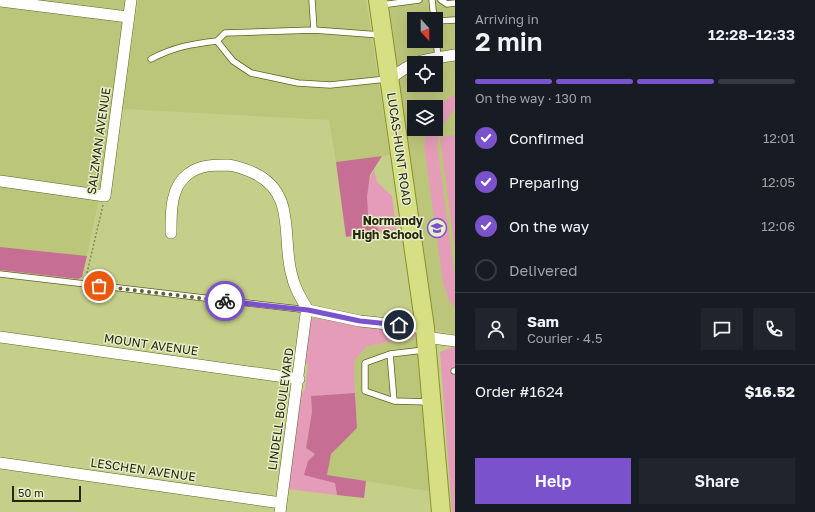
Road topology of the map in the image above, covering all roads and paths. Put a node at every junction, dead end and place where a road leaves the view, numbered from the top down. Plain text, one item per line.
1 (131, 0) edge
2 (312, 0) edge
3 (418, 0) edge
4 (432, 0) edge
5 (441, 0) edge
6 (0, 1) edge
7 (379, 3) edge
8 (455, 3) edge
9 (434, 12) edge
10 (128, 17) junction
11 (443, 20) edge
12 (455, 20) edge
13 (314, 30) junction
14 (384, 35) junction
15 (217, 41) junction
16 (455, 55) edge
17 (443, 57) edge
18 (151, 59) dead end
19 (407, 66) edge
20 (390, 78) junction
21 (0, 182) edge
22 (105, 196) junction
23 (171, 233) dead end
24 (0, 274) edge
25 (84, 285) junction
26 (308, 310) junction
27 (0, 337) edge
28 (425, 338) junction
29 (455, 341) edge
30 (390, 354) junction
31 (299, 379) junction
32 (394, 401) junction
33 (431, 402) junction
34 (0, 463) edge
35 (281, 508) edge
36 (441, 512) edge

1 - 10 street, SALZMAN AVENUE
2 - 13 lane
3 - 7 lane
4 - 9 lane
5 - 8 lane
6 - 10 street
7 - 14 main road, LUCAS-HUNT ROAD
10 - 22 street, SALZMAN AVENUE
11 - 12 lane
13 - 14 lane
13 - 15 lane
14 - 20 main road, LUCAS-HUNT ROAD
15 - 18 lane
15 - 20 lane
16 - 17 street
19 - 20 street
20 - 28 main road, LUCAS-HUNT ROAD
21 - 22 street
22 - 25 path, SALZMAN AVENUE
23 - 26 street
24 - 25 lane
25 - 26 lane
26 - 28 street
26 - 31 street, LINDELL BOULEVARD
27 - 31 street, MOUNT AVENUE
28 - 29 street
28 - 30 lane
28 - 33 main road, LUCAS-HUNT ROAD
30 - 32 lane
30 - 32 lane
31 - 35 street, LINDELL BOULEVARD
32 - 33 lane
33 - 36 main road, LUCAS-HUNT ROAD
34 - 35 street, LESCHEN AVENUE

